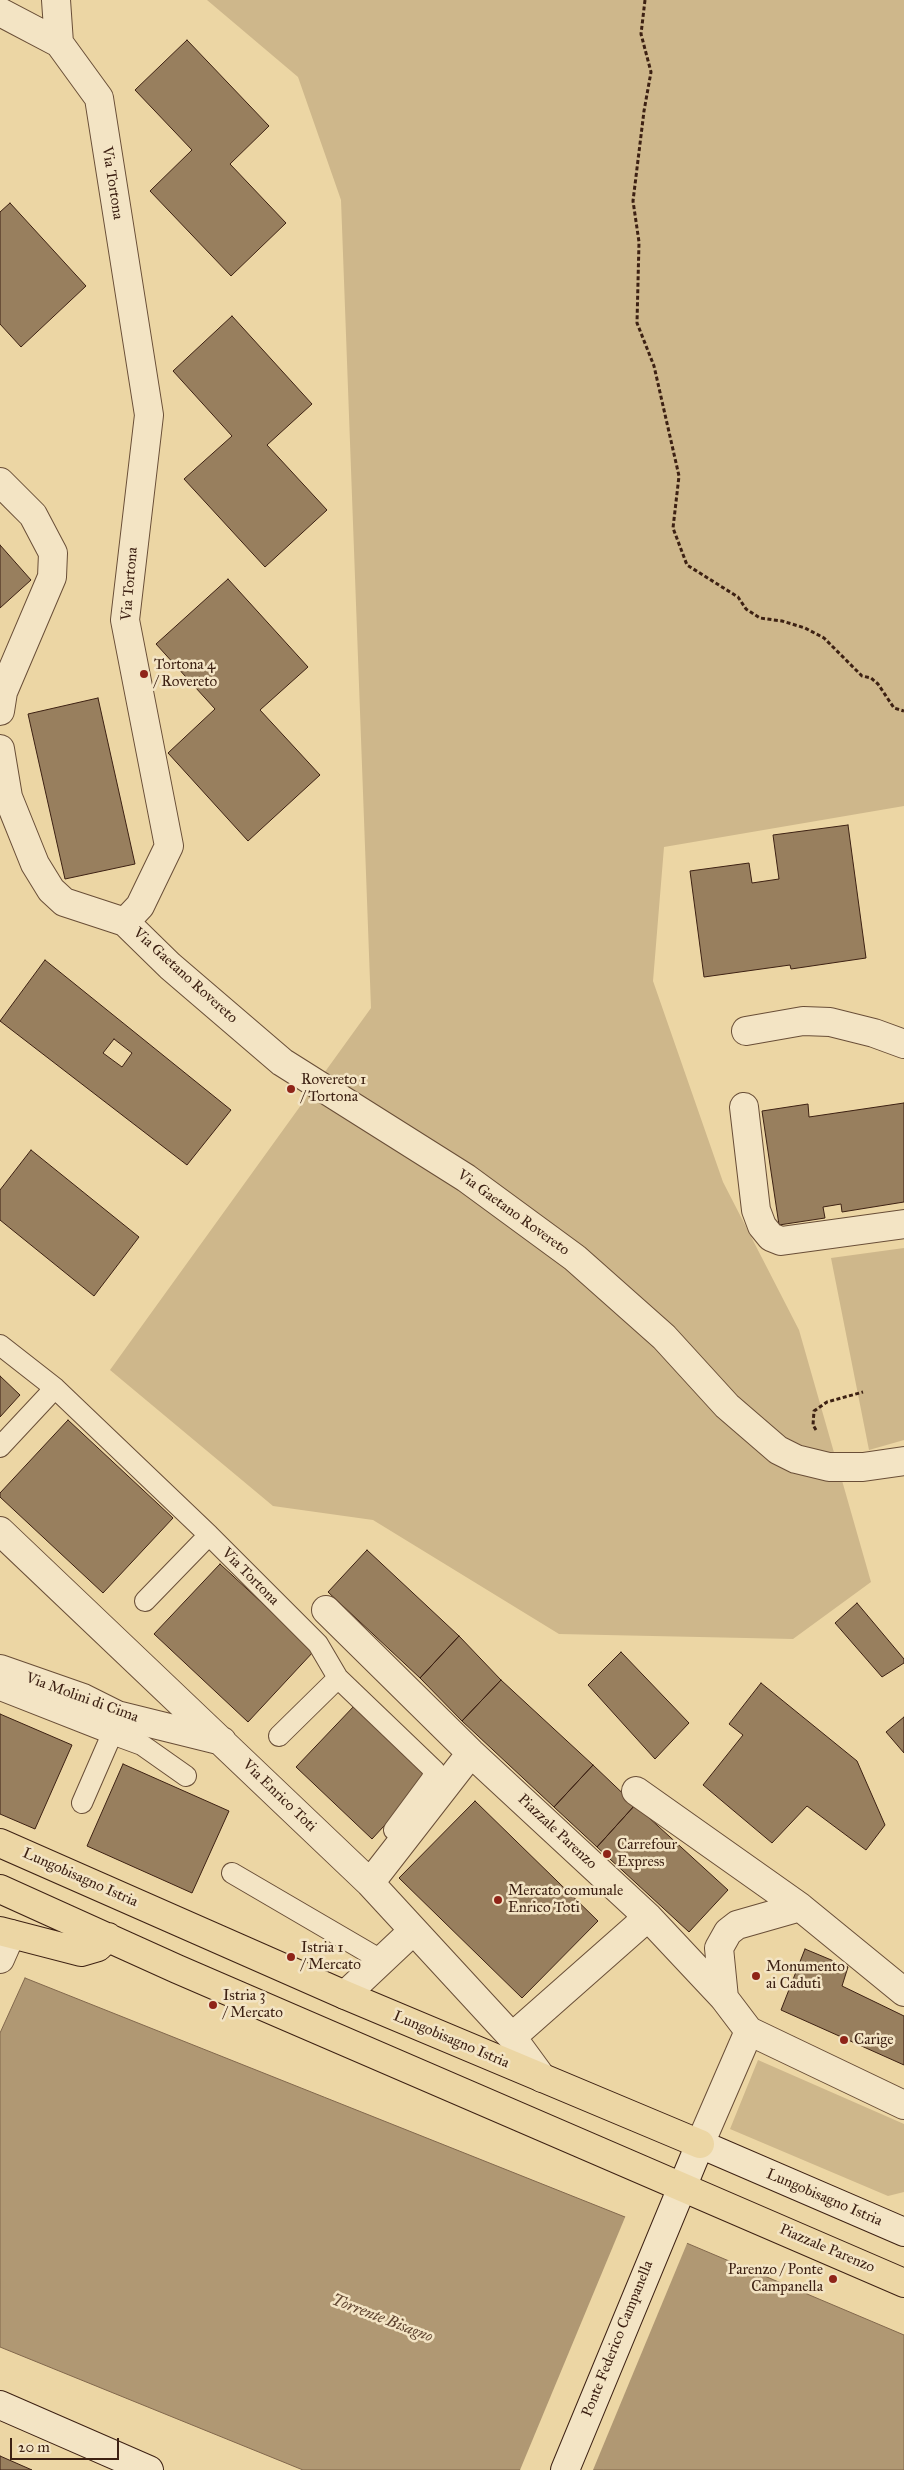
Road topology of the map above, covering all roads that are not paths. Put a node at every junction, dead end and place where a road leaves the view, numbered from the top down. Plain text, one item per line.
1 (56, 0) edge
2 (0, 12) edge
3 (59, 43) junction
4 (0, 482) edge
5 (0, 711) edge
6 (0, 748) edge
7 (125, 922) junction
8 (746, 1031) dead end
9 (904, 1044) edge
10 (744, 1108) dead end
11 (904, 1224) edge
12 (0, 1345) edge
13 (55, 1388) junction
14 (0, 1447) edge
15 (904, 1461) edge
16 (0, 1531) edge
17 (209, 1535) junction
18 (145, 1601) dead end
19 (326, 1610) dead end
20 (0, 1669) edge
21 (338, 1678) junction
22 (0, 1690) edge
23 (112, 1734) junction
24 (279, 1736) dead end
25 (223, 1741) junction
26 (471, 1753) junction
27 (186, 1776) dead end
28 (636, 1791) dead end
29 (82, 1804) dead end
30 (394, 1830) dead end
31 (0, 1843) edge
32 (232, 1873) dead end
33 (370, 1883) junction
34 (0, 1889) edge
35 (800, 1907) junction
36 (648, 1917) junction
37 (414, 1931) junction
38 (6, 1932) edge
39 (108, 1937) junction
40 (0, 1959) edge
41 (381, 1960) junction
42 (904, 1992) edge
43 (345, 1995) junction
44 (724, 1998) junction
45 (749, 2031) junction
46 (512, 2036) junction
47 (542, 2078) junction
48 (904, 2105) edge
49 (700, 2144) junction
50 (676, 2198) junction
51 (904, 2232) edge
52 (904, 2283) edge
53 (0, 2405) edge
54 (149, 2470) edge
55 (565, 2470) edge

1 - 3 street
2 - 3 street, Via Tortona
3 - 7 street, Via Tortona
4 - 5 street
6 - 7 street
7 - 15 street, Via Gaetano Rovereto
8 - 9 street
10 - 11 street
12 - 13 lane, Via Tortona
13 - 14 lane
13 - 17 lane, Via Tortona
16 - 25 street, Via Enrico Toti
17 - 18 lane
17 - 21 lane, Via Tortona
19 - 26 street, Piazzale Parenzo
20 - 25 street, Via Molini di Cima
21 - 24 lane
21 - 30 lane, Via Tortona
22 - 23 lane
23 - 27 lane
23 - 29 lane
25 - 33 street, Via Enrico Toti
26 - 33 street
26 - 36 street, Piazzale Parenzo
28 - 35 street
31 - 43 main road, Lungobisagno Istria
32 - 41 lane
33 - 37 street, Via Enrico Toti
34 - 39 main road
35 - 42 street
35 - 44 street
36 - 44 street, Piazzale Parenzo
36 - 46 street
37 - 41 street
37 - 46 street, Via Enrico Toti
38 - 39 main road
38 - 40 street
39 - 50 main road
41 - 43 street
43 - 47 main road, Lungobisagno Istria
44 - 45 street, Piazzale Parenzo
45 - 48 street, Piazzale Parenzo
45 - 49 street
46 - 47 street, Via Enrico Toti
47 - 49 main road, Lungobisagno Istria
49 - 50 street, Ponte Federico Campanella
49 - 51 street, Lungobisagno Istria
50 - 52 main road, Piazzale Parenzo
50 - 55 street, Ponte Federico Campanella
53 - 54 street

